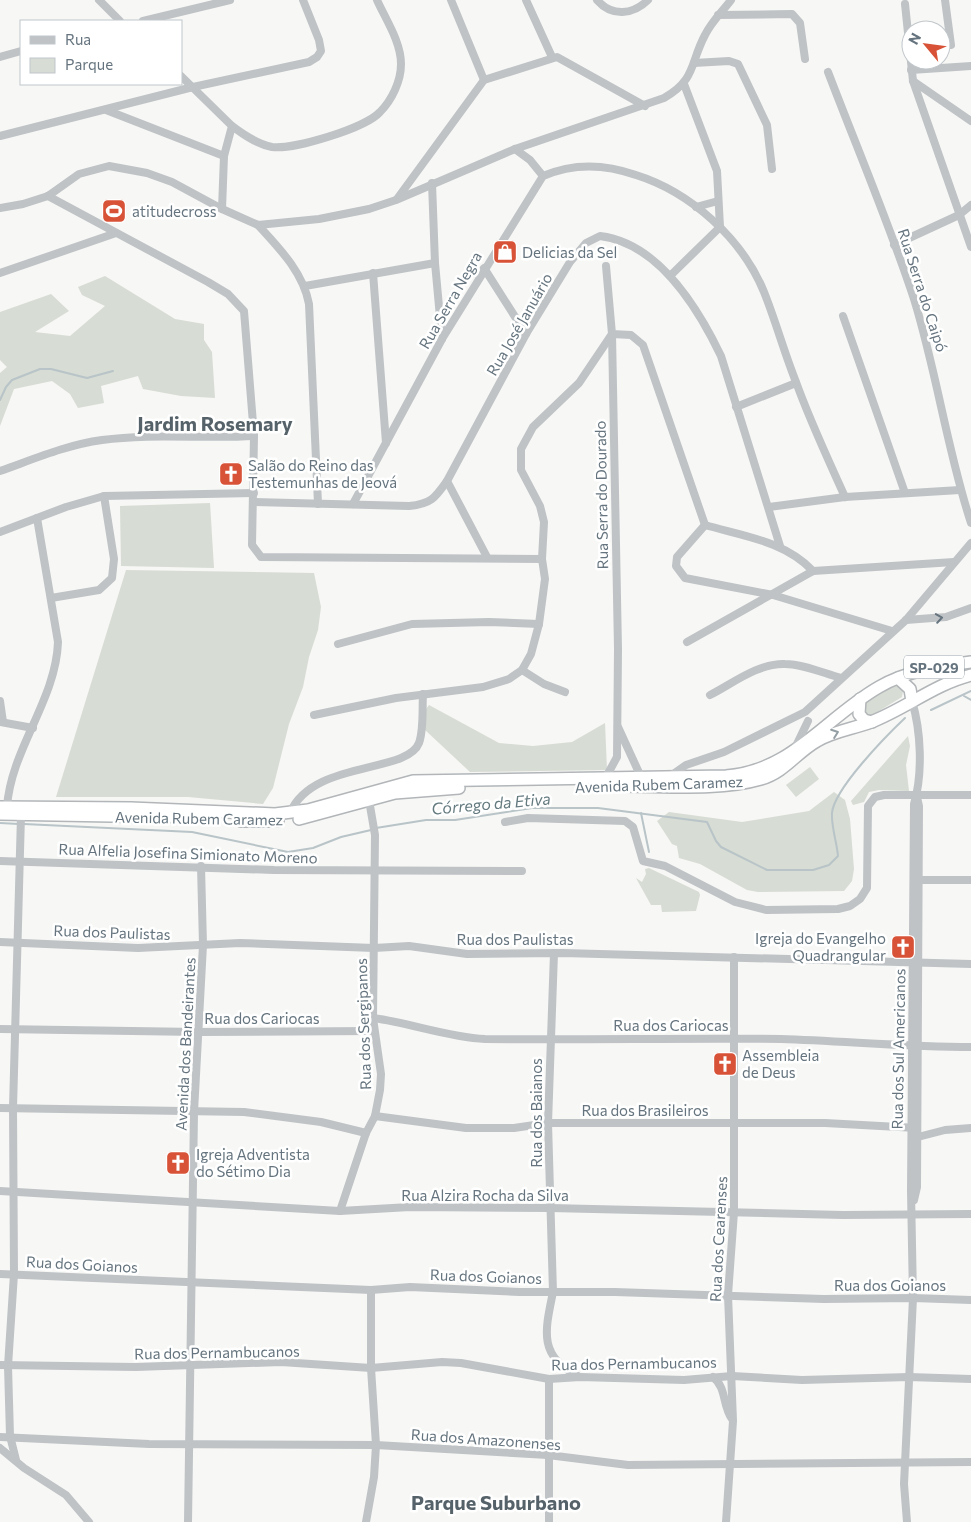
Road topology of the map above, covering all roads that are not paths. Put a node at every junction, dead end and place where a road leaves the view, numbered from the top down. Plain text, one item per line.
1 (98, 0) edge
2 (230, 0) edge
3 (303, 0) edge
4 (377, 0) edge
5 (451, 0) edge
6 (526, 0) edge
7 (597, 0) edge
8 (648, 0) edge
9 (731, 0) edge
10 (945, 0) edge
11 (905, 4) dead end
12 (718, 15) junction
13 (119, 20) edge
14 (147, 20) edge
15 (906, 20) edge
16 (948, 20) edge
17 (20, 51) edge
18 (0, 56) edge
19 (552, 57) junction
20 (805, 59) dead end
21 (694, 63) junction
22 (971, 66) edge
23 (951, 67) edge
24 (911, 70) edge
25 (828, 72) dead end
26 (182, 77) edge
27 (484, 80) junction
28 (913, 81) junction
29 (684, 84) junction
30 (193, 87) junction
31 (644, 106) junction
32 (106, 110) junction
33 (971, 121) edge
34 (232, 126) junction
35 (0, 136) edge
36 (516, 149) junction
37 (224, 156) junction
38 (772, 169) dead end
39 (543, 176) junction
40 (432, 183) junction
41 (48, 196) junction
42 (396, 200) junction
43 (718, 201) junction
44 (971, 205) edge
45 (696, 207) junction
46 (0, 208) edge
47 (222, 209) junction
48 (959, 216) junction
49 (258, 225) junction
50 (720, 227) junction
51 (116, 233) junction
52 (894, 245) junction
53 (971, 247) edge
54 (435, 263) junction
55 (606, 266) dead end
56 (484, 268) junction
57 (0, 273) edge
58 (373, 273) junction
59 (670, 276) junction
60 (305, 286) junction
61 (843, 316) dead end
62 (526, 334) junction
63 (612, 334) junction
64 (442, 340) junction
65 (796, 383) junction
66 (736, 407) junction
67 (254, 436) junction
68 (386, 444) junction
69 (0, 471) edge
70 (447, 481) junction
71 (960, 490) junction
72 (254, 493) junction
73 (905, 493) junction
74 (104, 496) junction
75 (845, 498) junction
76 (253, 502) junction
77 (318, 504) junction
78 (353, 504) junction
79 (769, 507) junction
80 (37, 518) junction
81 (971, 523) edge
82 (705, 525) junction
83 (0, 532) edge
84 (971, 543) edge
85 (780, 546) junction
86 (487, 557) junction
87 (542, 559) junction
88 (954, 562) junction
89 (813, 571) junction
90 (772, 595) junction
91 (51, 598) junction
92 (971, 608) edge
93 (906, 620) junction
94 (539, 624) junction
95 (892, 631) junction
96 (687, 642) dead end
97 (338, 644) dead end
98 (971, 662) edge
99 (522, 670) junction
100 (969, 675) edge
101 (841, 678) junction
102 (898, 678) junction
103 (565, 692) dead end
104 (423, 694) junction
105 (710, 696) dead end
106 (860, 699) junction
107 (0, 701) edge
108 (912, 701) junction
109 (805, 712) junction
110 (314, 715) dead end
111 (808, 721) junction
112 (2, 722) edge
113 (872, 722) junction
114 (616, 723) junction
115 (33, 728) junction
116 (820, 729) junction
117 (628, 749) junction
118 (617, 751) junction
119 (790, 755) junction
120 (641, 777) junction
121 (669, 777) junction
122 (605, 779) junction
123 (4, 790) edge
124 (916, 795) junction
125 (971, 795) edge
126 (369, 800) junction
127 (2, 809) edge
128 (290, 813) junction
129 (21, 817) junction
130 (505, 822) dead end
131 (0, 861) edge
132 (20, 862) junction
133 (201, 866) junction
134 (375, 870) junction
135 (522, 871) dead end
136 (919, 880) junction
137 (971, 880) edge
138 (0, 942) edge
139 (17, 942) junction
140 (203, 945) junction
141 (374, 948) junction
142 (554, 953) junction
143 (734, 957) junction
144 (916, 962) junction
145 (971, 964) edge
146 (373, 1018) junction
147 (0, 1029) edge
148 (15, 1029) junction
149 (374, 1031) junction
150 (198, 1032) junction
151 (735, 1039) junction
152 (550, 1040) junction
153 (914, 1047) junction
154 (971, 1047) edge
155 (0, 1108) edge
156 (13, 1108) junction
157 (194, 1112) junction
158 (375, 1116) junction
159 (736, 1123) junction
160 (548, 1124) junction
161 (914, 1128) junction
162 (971, 1128) edge
163 (366, 1132) junction
164 (914, 1138) junction
165 (0, 1191) edge
166 (13, 1192) junction
167 (192, 1202) junction
168 (550, 1208) junction
169 (340, 1211) junction
170 (734, 1212) junction
171 (971, 1214) edge
172 (912, 1215) junction
173 (0, 1274) edge
174 (14, 1274) junction
175 (192, 1284) junction
176 (371, 1290) junction
177 (553, 1292) junction
178 (728, 1295) junction
179 (913, 1298) junction
180 (971, 1300) edge
181 (4, 1365) edge
182 (192, 1365) junction
183 (371, 1368) junction
184 (732, 1376) junction
185 (580, 1377) junction
186 (712, 1377) junction
187 (909, 1377) junction
188 (549, 1379) junction
189 (971, 1379) edge
190 (733, 1421) junction
191 (10, 1436) junction
192 (0, 1437) edge
193 (188, 1444) junction
194 (376, 1445) junction
195 (0, 1448) edge
196 (548, 1455) junction
197 (16, 1460) junction
198 (906, 1462) junction
199 (971, 1462) edge
200 (730, 1464) junction
201 (89, 1522) edge
202 (188, 1522) edge
203 (366, 1522) edge
204 (550, 1522) edge
205 (726, 1522) edge
206 (907, 1522) edge

1 - 13 street
2 - 14 street
3 - 30 street
4 - 34 street
5 - 27 street
6 - 19 street
7 - 8 street
9 - 12 street
10 - 16 street
11 - 15 street
12 - 20 street
12 - 21 street
17 - 18 street
19 - 27 street
19 - 31 street
21 - 29 street
21 - 38 street
22 - 23 street
24 - 28 street
25 - 52 street, Rua Serra do Caipó
26 - 30 street
27 - 42 street
28 - 33 street
28 - 48 street
29 - 31 street
29 - 43 street
30 - 32 street
30 - 34 street
31 - 36 street
32 - 35 street
32 - 37 street
34 - 37 street
36 - 39 street
36 - 40 street
37 - 47 street
39 - 45 street
39 - 56 street, Rua Serra Negra
40 - 42 street
40 - 54 street
41 - 46 street
41 - 47 street
41 - 51 street
42 - 49 street
43 - 45 street
43 - 50 street
44 - 48 street
45 - 50 street
47 - 49 street
48 - 52 street
48 - 53 street
49 - 60 street
50 - 59 street
50 - 65 street
51 - 57 street
51 - 67 street
52 - 71 street, Rua Serra do Caipó
54 - 58 street
54 - 64 street
55 - 63 street, Rua Serra do Dourado
56 - 62 street
56 - 64 street, Rua Serra Negra
58 - 60 street
58 - 68 street
59 - 62 street, Rua José Januário
59 - 66 street, Rua José Januário
60 - 77 street
61 - 73 street
62 - 70 street, Rua José Januário
63 - 82 street
63 - 87 street
63 - 114 street, Rua Serra do Dourado
64 - 68 street, Rua Serra Negra
65 - 66 street
65 - 75 street
66 - 79 street, Rua José Januário
67 - 69 street
67 - 72 street
68 - 78 street, Rua Serra Negra
70 - 78 street, Rua José Januário
70 - 86 street
71 - 73 street
71 - 81 street, Rua Serra do Caipó
72 - 74 street
72 - 76 street
73 - 75 street
74 - 80 street
74 - 91 street
75 - 79 street
76 - 77 street, Rua José Januário
76 - 86 street
77 - 78 street, Rua José Januário
79 - 85 street, Rua José Januário
80 - 83 street
80 - 91 street
82 - 85 street
82 - 90 street
84 - 88 street
85 - 89 street
86 - 87 street
87 - 94 street
88 - 89 street
88 - 93 street
89 - 90 street
90 - 95 street
90 - 96 street
91 - 115 street
93 -> 92 street
93 - 95 street
94 - 97 street
94 - 99 street
95 - 101 street
98 - 102 highway, SP-029
99 - 103 street
99 - 104 street
100 - 108 highway, SP-029
101 - 105 street
101 - 109 street
102 - 106 highway, Avenida Rubem Caramez / SP-029
102 - 108 highway, SP-029
104 - 110 street
104 - 128 street
106 - 113 highway
106 - 116 highway, Avenida Rubem Caramez / SP-029
107 - 112 street
108 - 113 highway, Avenida Rubem Caramez / SP-029
108 - 124 street
109 - 111 street
109 - 121 street
111 - 116 street
111 - 119 street
112 - 115 street
126 -> 113 highway, Avenida Rubem Caramez / SP-029
114 - 117 street, Rua Serra do Dourado
114 - 118 street, Rua Serra do Dourado
115 - 123 street
116 - 119 highway, Avenida Rubem Caramez / SP-029
117 - 118 street
117 - 120 street, Rua Serra do Dourado
118 - 122 street, Rua Serra do Dourado
119 - 121 highway, Avenida Rubem Caramez / SP-029
120 - 121 highway, Avenida Rubem Caramez / SP-029
120 - 122 highway, Avenida Rubem Caramez / SP-029
122 - 128 highway, Avenida Rubem Caramez / SP-029
123 - 127 street
124 - 125 street
124 - 130 street
124 - 136 street, Rua dos Sul Americanos
124 - 144 street, Rua dos Sul Americanos
126 - 129 highway, Avenida Rubem Caramez / SP-029
126 - 134 street, Rua dos Sergipanos
127 - 128 highway, Avenida Rubem Caramez / SP-029
127 - 129 highway, Avenida Rubem Caramez / SP-029
129 - 132 street
131 - 132 street, Rua Alfelia Josefina Simionato Moreno
132 - 133 street, Rua Alfelia Josefina Simionato Moreno
132 - 139 street
133 - 134 street, Rua Alfelia Josefina Simionato Moreno
133 - 140 street, Avenida dos Bandeirantes
134 - 135 street, Rua Alfelia Josefina Simionato Moreno
134 - 141 street, Rua dos Sergipanos
136 - 137 street
136 - 144 street, Rua dos Sul Americanos
138 - 139 street, Rua dos Paulistas
139 - 140 street, Rua dos Paulistas
139 - 148 street
140 - 141 street, Rua dos Paulistas
140 - 150 street, Avenida dos Bandeirantes
141 - 142 street, Rua dos Paulistas
141 - 146 street, Rua dos Sergipanos
142 - 143 street, Rua dos Paulistas
142 - 152 street, Rua dos Baianos
143 - 144 street, Rua dos Paulistas
143 - 151 street, Rua dos Cearenses
144 - 145 street, Rua dos Paulistas
144 - 153 street, Rua dos Sul Americanos
146 - 149 street, Rua dos Sergipanos
146 - 152 street, Rua dos Cariocas
147 - 148 street, Rua dos Cariocas
148 - 150 street, Rua dos Cariocas
148 - 156 street
149 - 150 street, Rua dos Cariocas
149 - 158 street, Rua dos Sergipanos
150 - 157 street, Avenida dos Bandeirantes
151 - 152 street, Rua dos Cariocas
151 - 153 street, Rua dos Cariocas
151 - 159 street, Rua dos Cearenses
152 - 160 street, Rua dos Baianos
153 - 154 street, Rua dos Cariocas
153 - 161 street, Rua dos Sul Americanos
155 - 156 street
156 - 157 street
156 - 166 street
157 - 163 street
157 - 167 street, Avenida dos Bandeirantes
158 - 160 street, Rua dos Brasileiros
158 - 163 street, Rua dos Sergipanos
159 - 160 street, Rua dos Brasileiros
159 - 161 street, Rua dos Brasileiros
159 - 170 street, Rua dos Cearenses
160 - 168 street, Rua dos Baianos
161 - 164 street, Rua dos Sul Americanos
162 - 164 street
163 - 169 street, Rua dos Sergipanos
164 - 172 street, Rua dos Sul Americanos
165 - 166 street, Rua Alzira Rocha da Silva
166 - 167 street, Rua Alzira Rocha da Silva
166 - 174 street
167 - 169 street, Rua Alzira Rocha da Silva
167 - 175 street, Avenida dos Bandeirantes
168 - 169 street, Rua Alzira Rocha da Silva
168 - 170 street, Rua Alzira Rocha da Silva
168 - 177 street, Rua dos Baianos
170 - 172 street, Rua Alzira Rocha da Silva
170 - 178 street, Rua dos Cearenses
171 - 172 street, Rua Alzira Rocha da Silva
172 - 179 street, Rua dos Sul Americanos
173 - 174 street, Rua dos Goianos
174 - 175 street, Rua dos Goianos
174 - 181 street
175 - 176 street, Rua dos Goianos
175 - 182 street, Avenida dos Bandeirantes
176 - 177 street, Rua dos Goianos
176 - 183 street
177 - 178 street, Rua dos Goianos
177 - 185 street, Rua dos Baianos
178 - 179 street, Rua dos Goianos
178 - 184 street, Rua dos Cearenses
179 - 180 street, Rua dos Goianos
179 - 187 street, Rua dos Sul Americanos
181 - 182 street, Rua dos Pernambucanos
181 - 191 street
182 - 183 street, Rua dos Pernambucanos
182 - 193 street, Avenida dos Bandeirantes
183 - 188 street, Rua dos Pernambucanos
183 - 194 street
184 - 186 street, Rua dos Pernambucanos
184 - 187 street, Rua dos Pernambucanos
184 - 190 street, Rua dos Cearenses
185 - 186 street, Rua dos Pernambucanos
185 - 188 street, Rua dos Pernambucanos
186 - 190 street
187 - 189 street, Rua dos Pernambucanos
187 - 198 street, Rua dos Sul Americanos
188 - 196 street
190 - 200 street, Rua dos Cearenses
191 - 192 street, Rua dos Amazonenses
191 - 193 street, Rua dos Amazonenses
191 - 197 street
193 - 194 street, Rua dos Amazonenses
193 - 202 street, Avenida dos Bandeirantes
194 - 196 street, Rua dos Amazonenses
194 - 203 street
195 - 197 street
196 - 200 street, Rua dos Amazonenses
196 - 204 street
197 - 201 street
198 - 199 street, Rua dos Amazonenses
198 - 200 street, Rua dos Amazonenses
198 - 206 street, Rua dos Sul Americanos
200 - 205 street, Rua dos Cearenses

